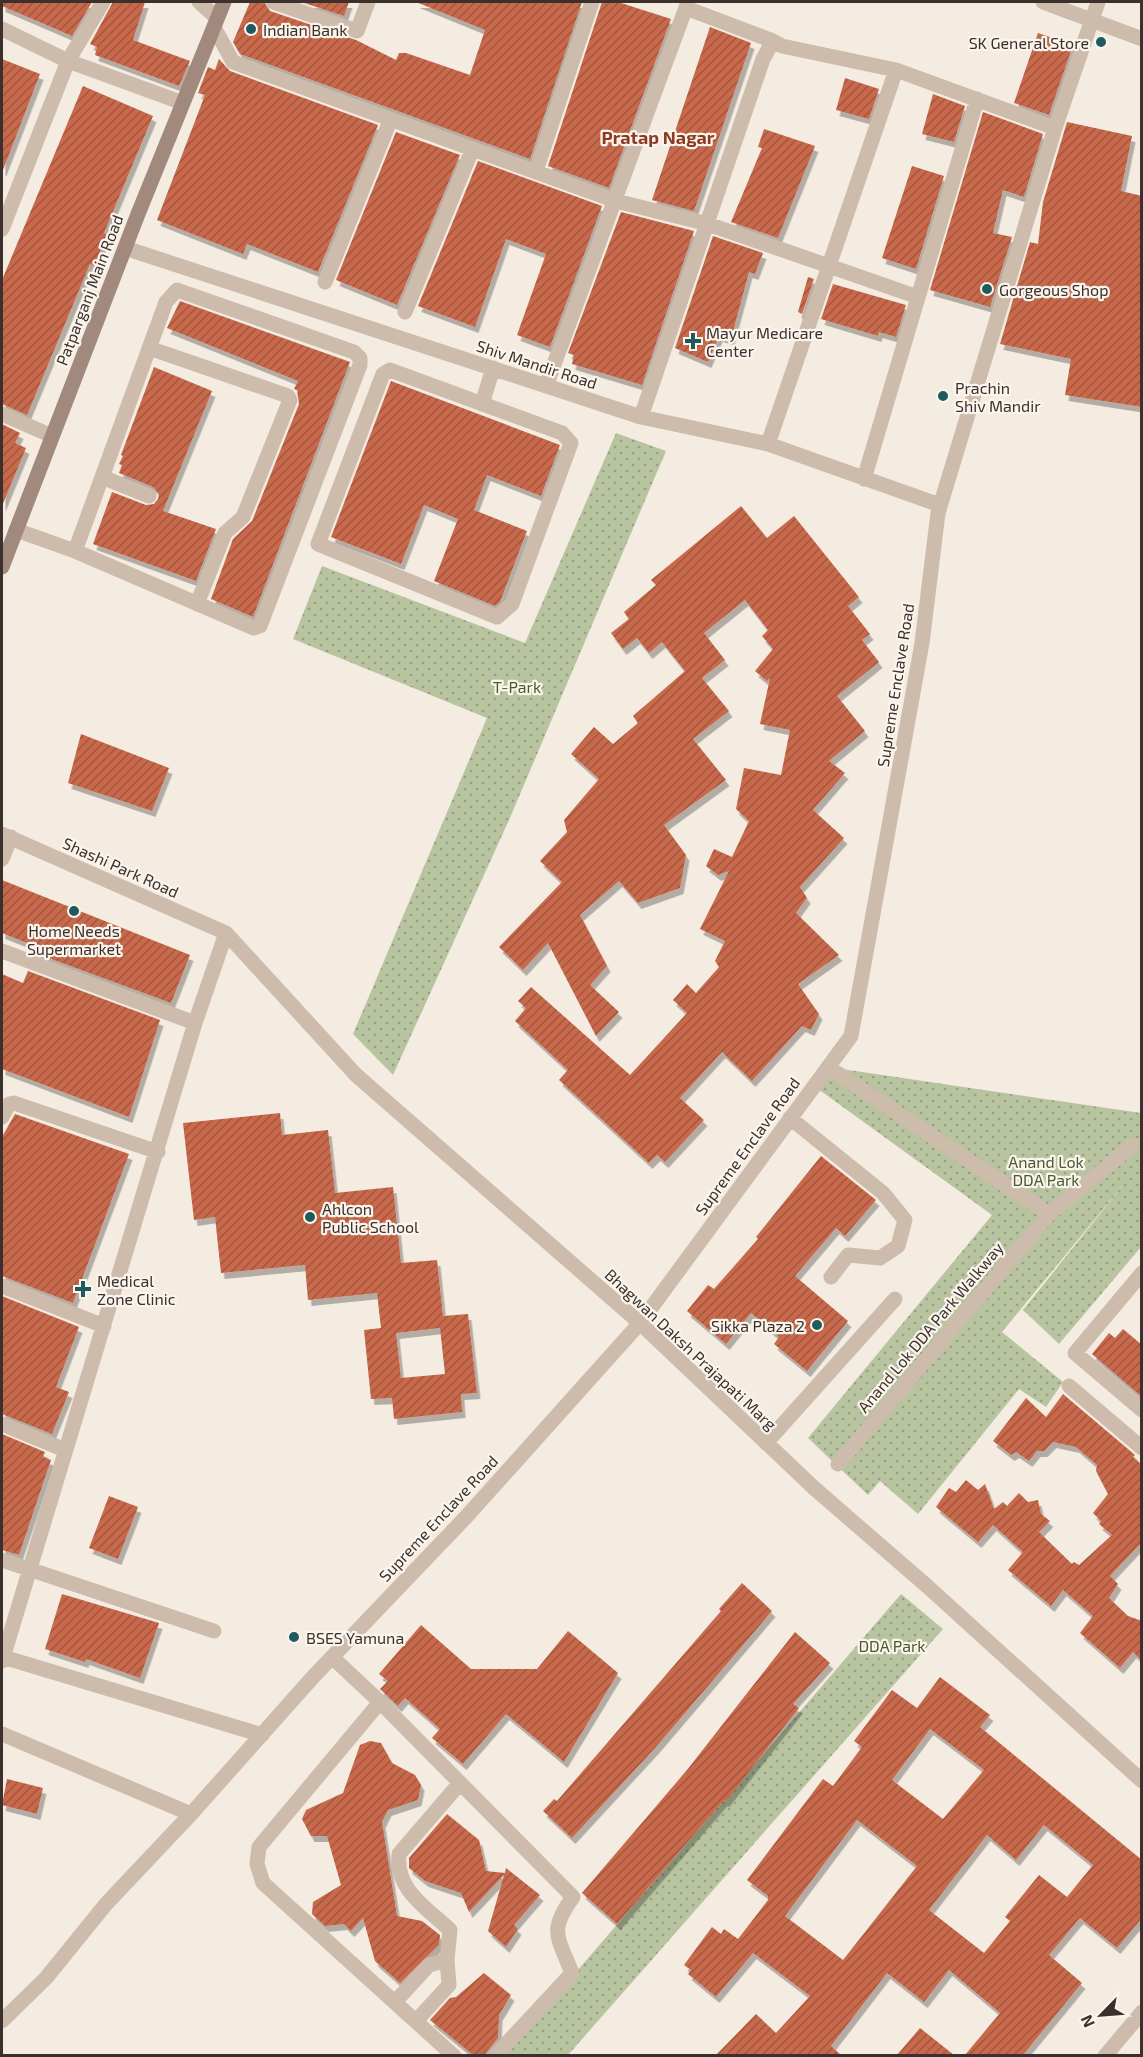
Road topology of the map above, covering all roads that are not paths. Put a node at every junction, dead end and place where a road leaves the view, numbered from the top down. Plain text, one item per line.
1 (103, 2) edge
2 (199, 2) edge
3 (224, 2) edge
4 (273, 2) edge
5 (368, 2) edge
6 (592, 2) edge
7 (1043, 2) edge
8 (1098, 2) edge
9 (687, 5) edge
10 (1091, 19) junction
11 (215, 23) junction
12 (2, 29) edge
13 (1142, 39) edge
14 (773, 41) junction
15 (68, 61) junction
16 (896, 70) junction
17 (976, 99) junction
18 (183, 103) junction
19 (390, 120) junction
20 (1055, 128) junction
21 (472, 150) junction
22 (536, 171) junction
23 (616, 201) junction
24 (708, 224) junction
25 (2, 229) edge
26 (125, 248) junction
27 (829, 267) junction
28 (325, 282) dead end
29 (918, 297) junction
30 (405, 312) dead end
31 (149, 348) junction
32 (494, 368) junction
33 (546, 386) junction
34 (482, 404) junction
35 (2, 414) edge
36 (641, 417) junction
37 (52, 436) junction
38 (768, 444) junction
39 (102, 477) junction
40 (864, 479) junction
41 (149, 496) dead end
42 (940, 506) junction
43 (16, 530) junction
44 (75, 551) junction
45 (2, 567) edge
46 (197, 604) junction
47 (6, 835) edge
48 (2, 859) edge
49 (226, 933) junction
50 (2, 951) edge
51 (195, 1023) junction
52 (828, 1067) junction
53 (2, 1117) edge
54 (790, 1118) junction
55 (1133, 1145) dead end
56 (158, 1152) junction
57 (1049, 1214) junction
58 (1142, 1273) edge
59 (831, 1277) dead end
60 (2, 1286) edge
61 (895, 1299) dead end
62 (640, 1323) junction
63 (104, 1326) junction
64 (1069, 1386) dead end
65 (1142, 1410) edge
66 (2, 1424) edge
67 (766, 1443) junction
68 (1142, 1448) edge
69 (65, 1450) junction
70 (838, 1464) dead end
71 (2, 1560) edge
72 (28, 1570) junction
73 (214, 1631) dead end
74 (332, 1657) junction
75 (2, 1659) edge
76 (380, 1702) junction
77 (2, 1734) edge
78 (262, 1735) junction
79 (1142, 1782) edge
80 (460, 1784) junction
81 (191, 1814) junction
82 (447, 1960) junction
83 (395, 2002) junction
84 (1142, 2012) edge
85 (2, 2021) edge
86 (416, 2021) junction
87 (454, 2055) edge
88 (495, 2055) edge
89 (1105, 2055) edge

1 - 15 street
2 - 11 street
3 - 11 street, Patparganj Main Road
4 - 5 street
6 - 22 street
7 - 10 street
8 - 10 street, Supreme Enclave Road
9 - 14 street
9 - 23 street
10 - 13 street
10 - 20 street, Supreme Enclave Road
11 - 18 street, Patparganj Main Road
11 - 19 street
12 - 15 street
14 - 16 street
14 - 24 street
15 - 18 street
15 - 25 street
16 - 17 street
16 - 27 street
17 - 20 street
17 - 29 street
18 - 26 street, Patparganj Main Road
19 - 21 street
19 - 28 street
20 - 42 street, Supreme Enclave Road
21 - 22 street
21 - 30 street
22 - 23 street
23 - 24 street
23 - 33 street
24 - 27 street
24 - 36 street
26 - 32 street, Shiv Mandir Road
26 - 37 street, Patparganj Main Road
27 - 29 street
27 - 38 street
29 - 40 street
31 - 39 street
31 - 46 street
31 - 46 street
32 - 33 street, Shiv Mandir Road
32 - 34 street
33 - 36 street, Shiv Mandir Road
34 - 34 street
35 - 37 street
36 - 38 street, Shiv Mandir Road
37 - 43 street, Patparganj Main Road
38 - 40 street, Shiv Mandir Road
39 - 41 street
39 - 44 street
40 - 42 street, Shiv Mandir Road
42 - 52 street, Supreme Enclave Road
43 - 44 street
43 - 45 street, Patparganj Main Road
44 - 46 street
47 - 48 street
47 - 49 street, Shashi Park Road
49 - 51 street
49 - 62 street, Bhagwan Daksh Prajapati Marg
50 - 51 street
51 - 56 street
52 - 54 street, Supreme Enclave Road
52 - 57 street
53 - 56 street
54 - 59 street
54 - 62 street, Supreme Enclave Road
55 - 57 street, Anand Lok DDA Park Walkway
56 - 63 street
57 - 70 street, Anand Lok DDA Park Walkway
58 - 65 street
60 - 63 street
61 - 67 street
62 - 67 street, Bhagwan Daksh Prajapati Marg
62 - 74 street, Supreme Enclave Road
63 - 69 street
64 - 68 street
66 - 69 street
67 - 79 street, Bhagwan Daksh Prajapati Marg
69 - 72 street
71 - 72 street
72 - 73 street
72 - 75 street
74 - 76 street
74 - 78 street, Supreme Enclave Road
75 - 78 street
76 - 80 street
76 - 83 street
77 - 81 street
78 - 81 street, Supreme Enclave Road
80 - 82 street
80 - 88 street
81 - 85 street, Supreme Enclave Road
82 - 83 street
82 - 86 street
83 - 86 street
84 - 89 street
86 - 87 street

